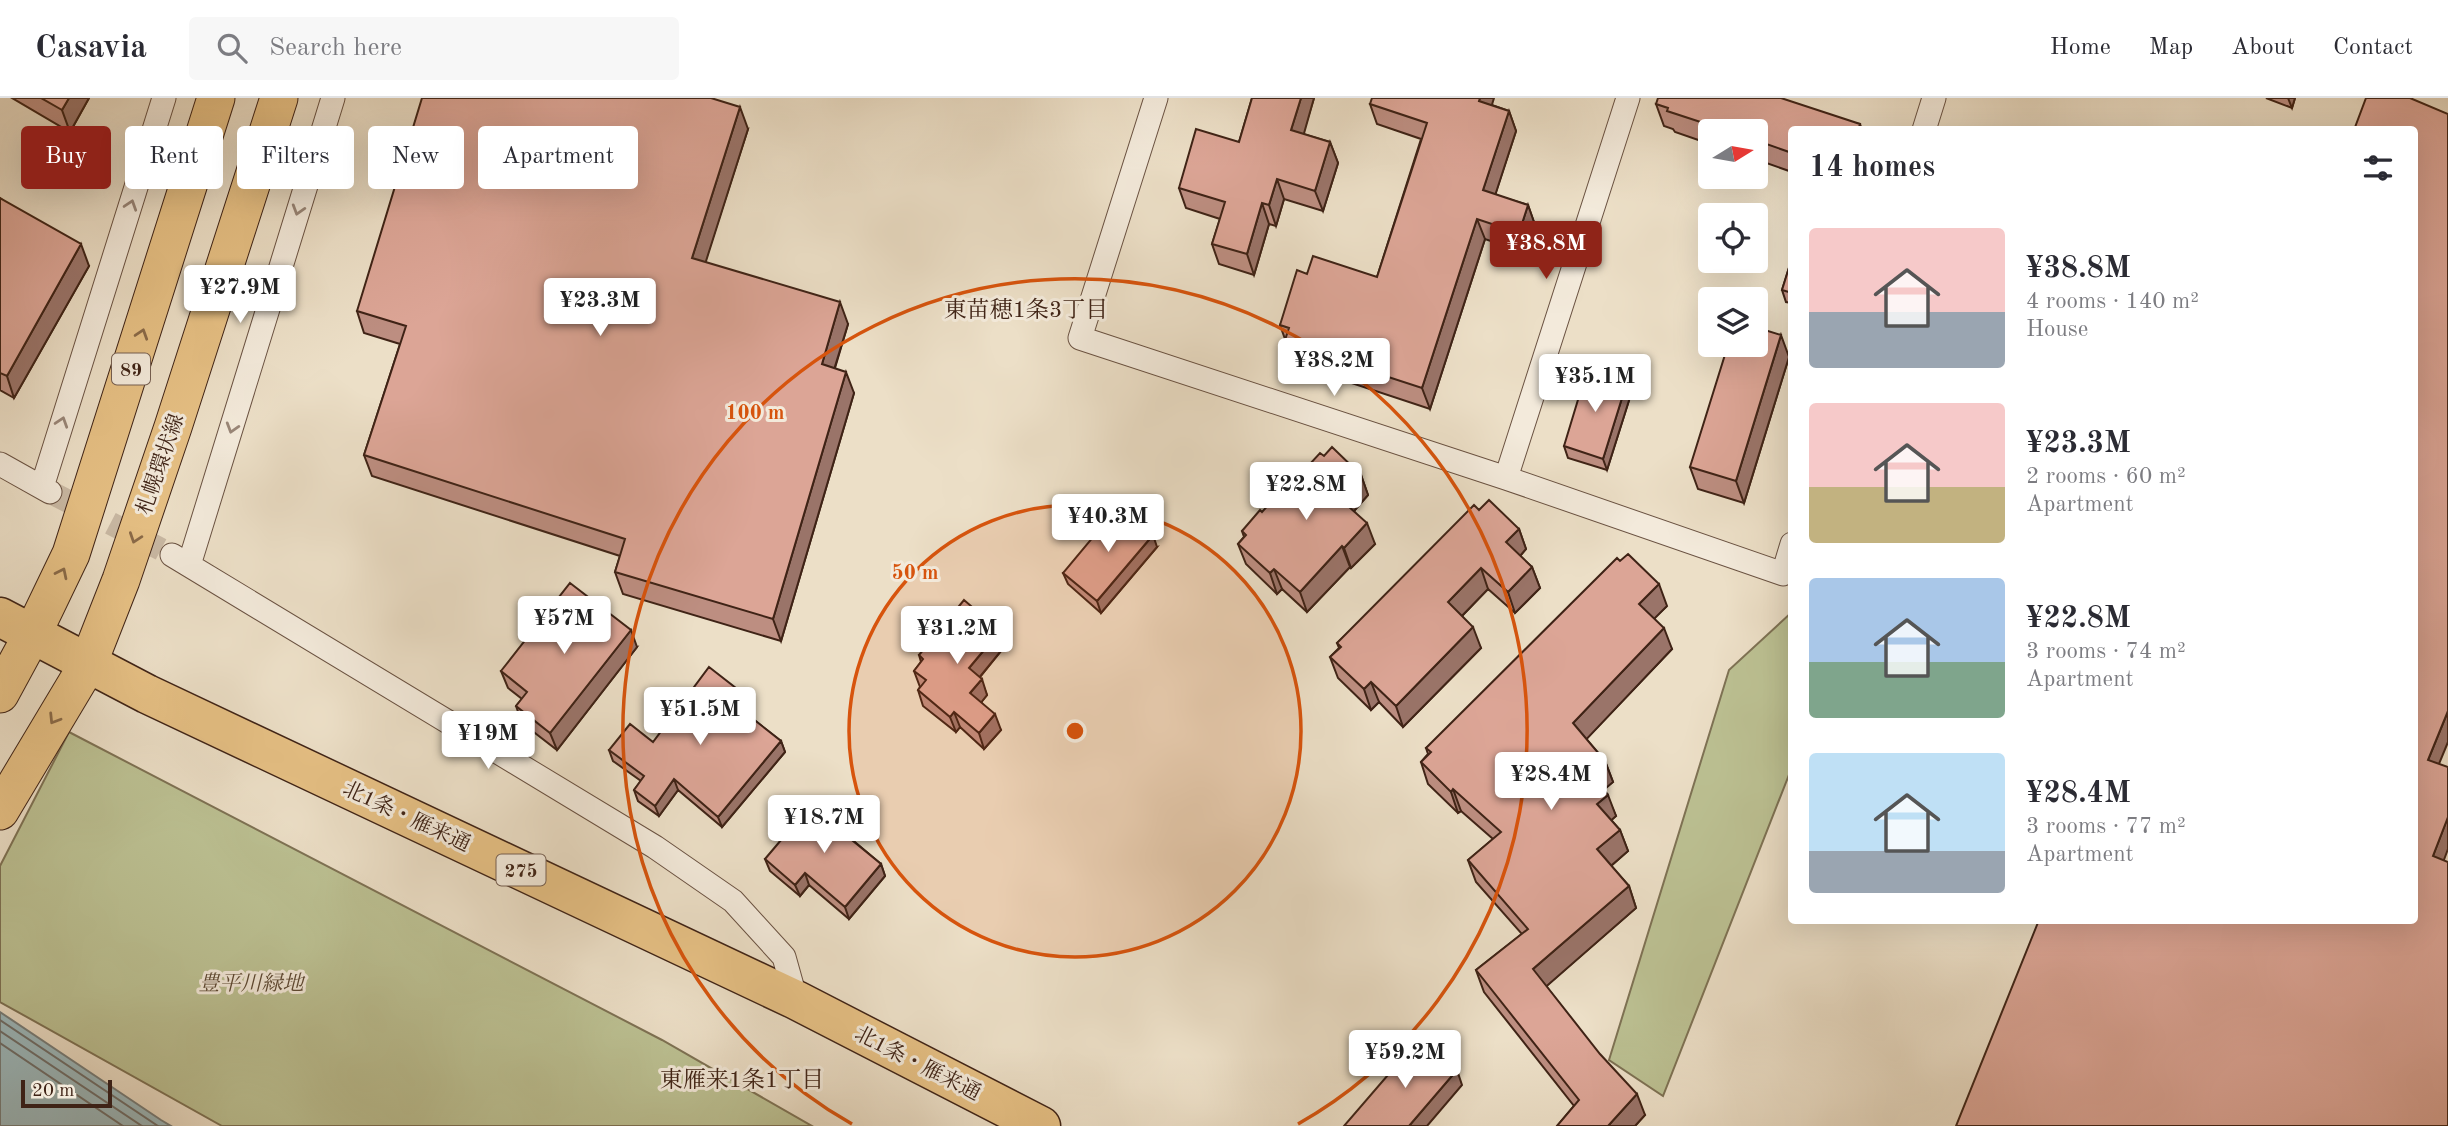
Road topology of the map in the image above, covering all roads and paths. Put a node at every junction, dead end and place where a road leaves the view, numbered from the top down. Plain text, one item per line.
1 (164, 98) edge
2 (216, 98) edge
3 (279, 98) edge
4 (333, 98) edge
5 (1156, 98) edge
6 (1628, 98) edge
7 (1934, 98) edge
8 (1925, 126) edge
9 (0, 464) edge
10 (1506, 478) junction
11 (1788, 557) edge
12 (16, 626) edge
13 (88, 664) junction
14 (0, 694) edge
15 (0, 811) edge
16 (796, 1000) junction
17 (1041, 1126) edge

9 -> 1 street
12 -> 2 main road, 89
3 -> 13 main road, 札幌環状線
4 -> 16 street
5 - 10 street
6 - 10 street
7 - 8 street
10 - 11 street
12 - 13 highway, 北1条・雁来通 / 275
12 - 14 main road, 89
13 -> 15 main road, 札幌環状線
13 - 16 highway, 北1条・雁来通 / 275
16 - 17 highway, 北1条・雁来通 / 275

